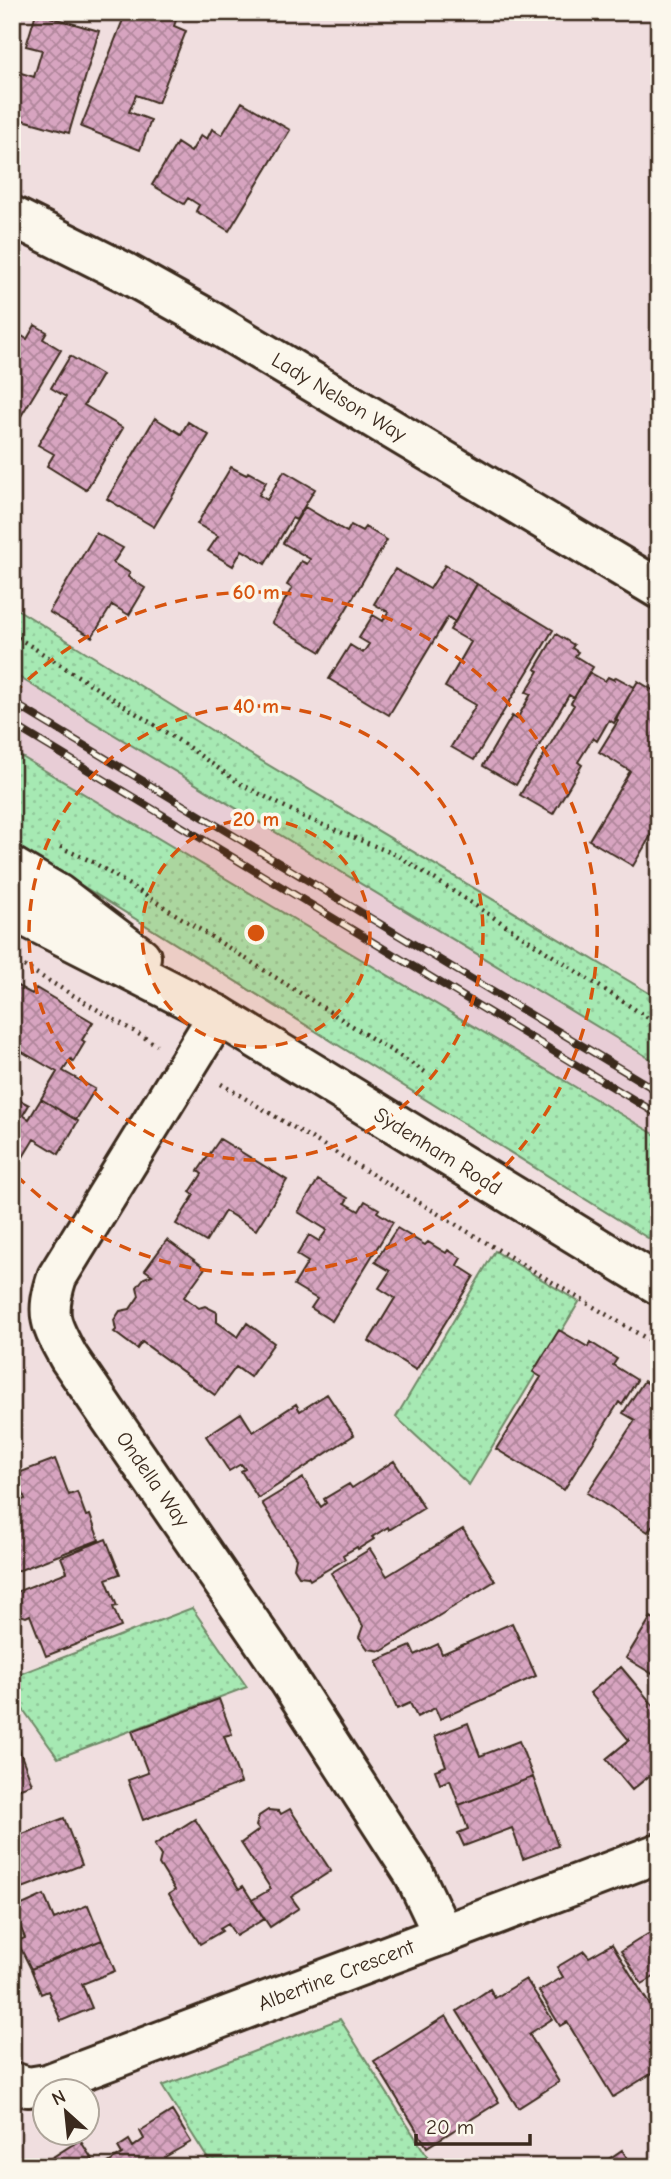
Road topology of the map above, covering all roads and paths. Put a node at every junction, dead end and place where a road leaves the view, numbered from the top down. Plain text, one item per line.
1 (12, 216) edge
2 (656, 581) edge
3 (12, 634) edge
4 (56, 845) dead end
5 (12, 867) edge
6 (12, 910) edge
7 (12, 959) edge
8 (218, 1016) junction
9 (659, 1026) edge
10 (189, 1064) junction
11 (425, 1072) dead end
12 (659, 1285) edge
13 (659, 1346) edge
14 (659, 1853) edge
15 (443, 1935) junction
16 (12, 2082) edge

1 - 2 street, Lady Nelson Way
3 - 9 path
4 - 11 path
5 - 8 street, Sydenham Road
6 - 8 street, Sydenham Road
7 - 10 path
8 - 10 street, Ondella Way
8 - 12 street, Sydenham Road
10 - 13 path
10 - 15 street, Ondella Way
14 - 15 street, Albertine Crescent
15 - 16 street, Albertine Crescent

